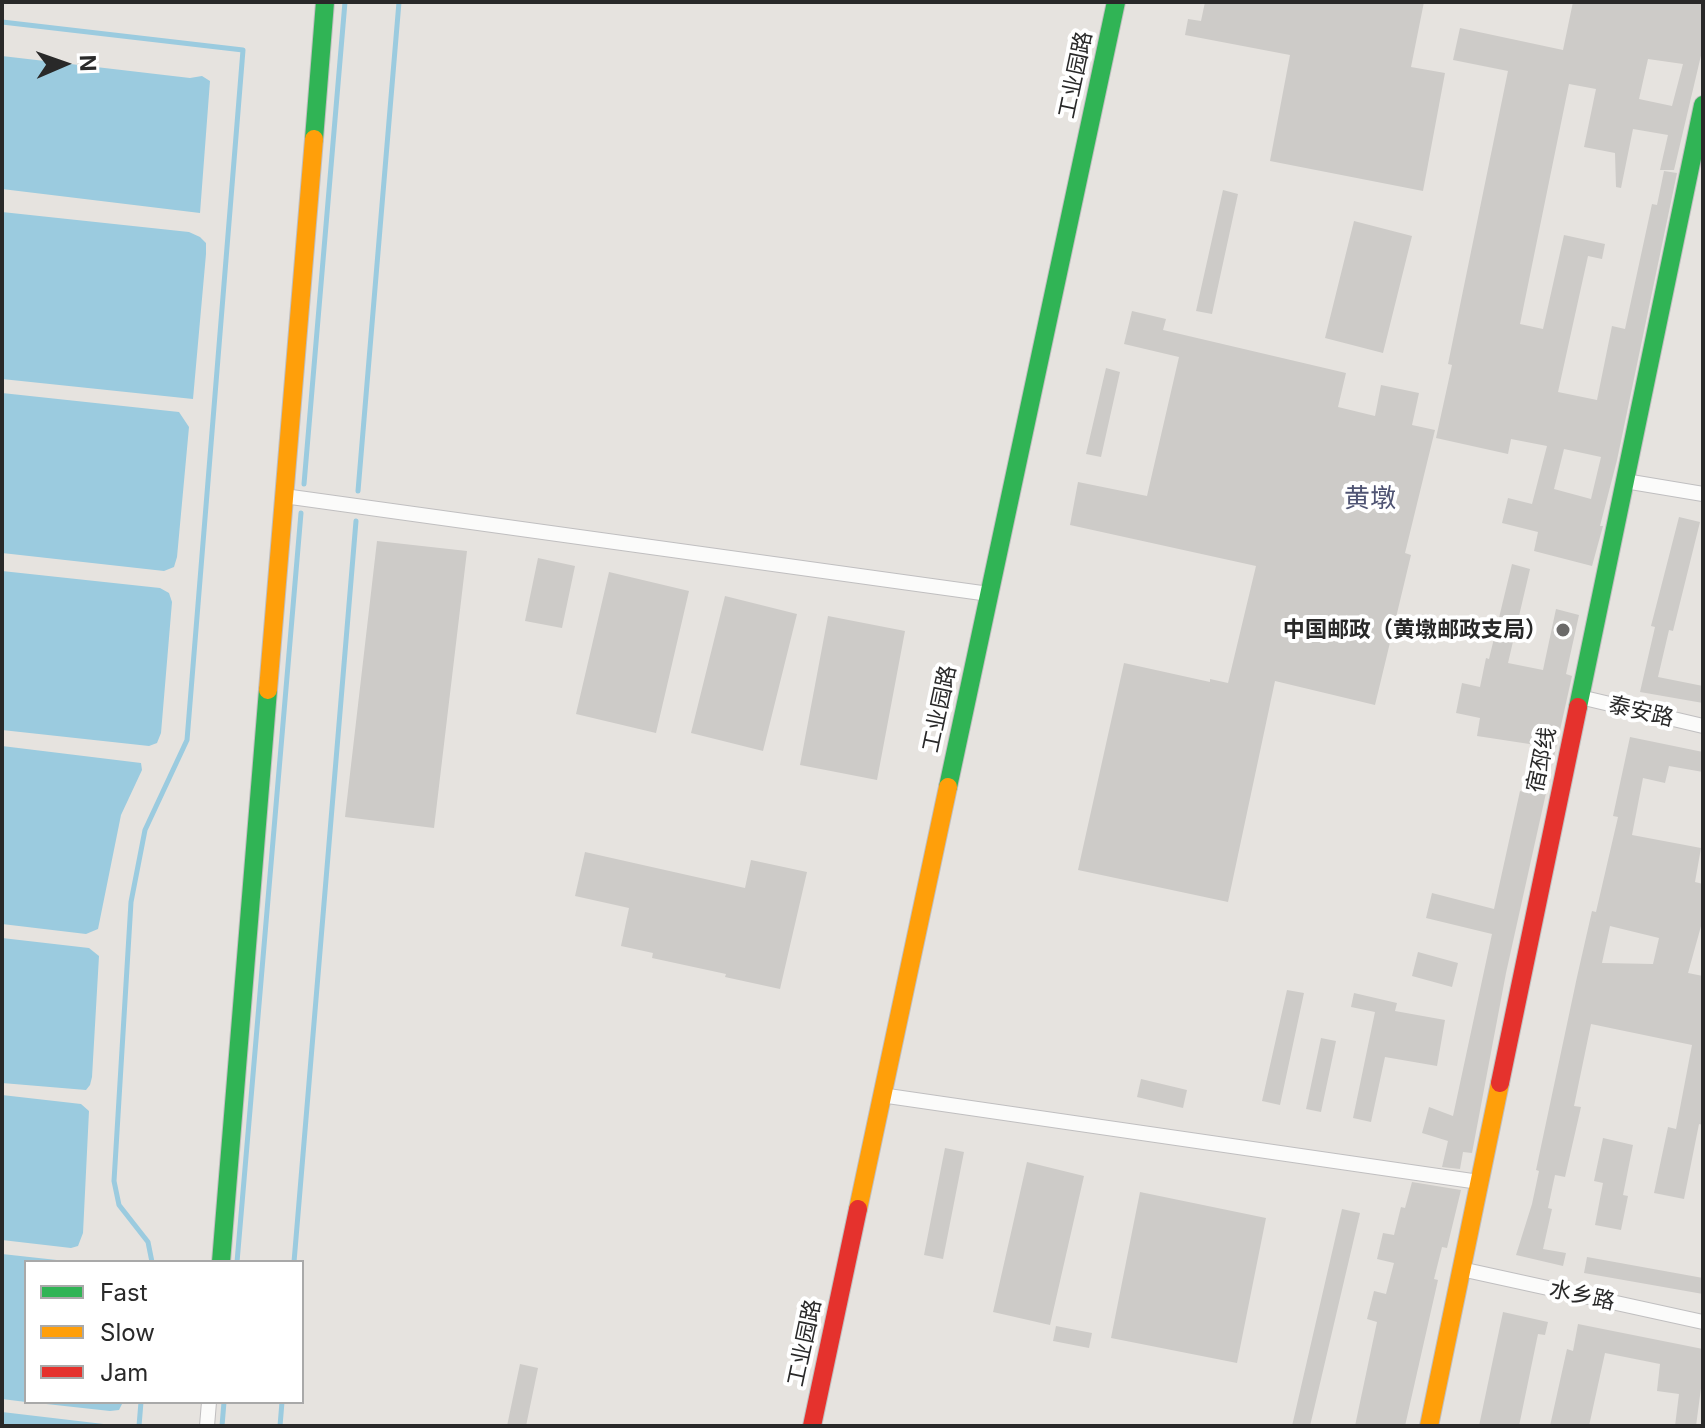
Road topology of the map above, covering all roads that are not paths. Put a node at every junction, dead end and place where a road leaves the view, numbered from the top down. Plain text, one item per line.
1 (325, 2) edge
2 (1116, 2) edge
3 (1703, 105) edge
4 (1625, 481) junction
5 (1703, 494) edge
6 (284, 496) junction
7 (989, 594) junction
8 (1580, 697) junction
9 (1703, 726) edge
10 (881, 1095) junction
11 (1479, 1182) junction
12 (221, 1260) edge
13 (1461, 1269) junction
14 (1703, 1322) edge
15 (209, 1404) edge
16 (207, 1426) edge
17 (812, 1426) edge
18 (1429, 1426) edge

1 - 6 street
2 - 7 street, 工业园路
3 - 4 street, 宿邳线
4 - 5 street
4 - 8 street, 宿邳线
6 - 7 street
6 - 12 street
7 - 10 street, 工业园路
8 - 9 street, 泰安路
8 - 11 street, 宿邳线
10 - 11 street
10 - 17 street, 工业园路
11 - 13 street, 宿邳线
13 - 14 street, 水乡路
13 - 18 street, 宿邳线
15 - 16 street

